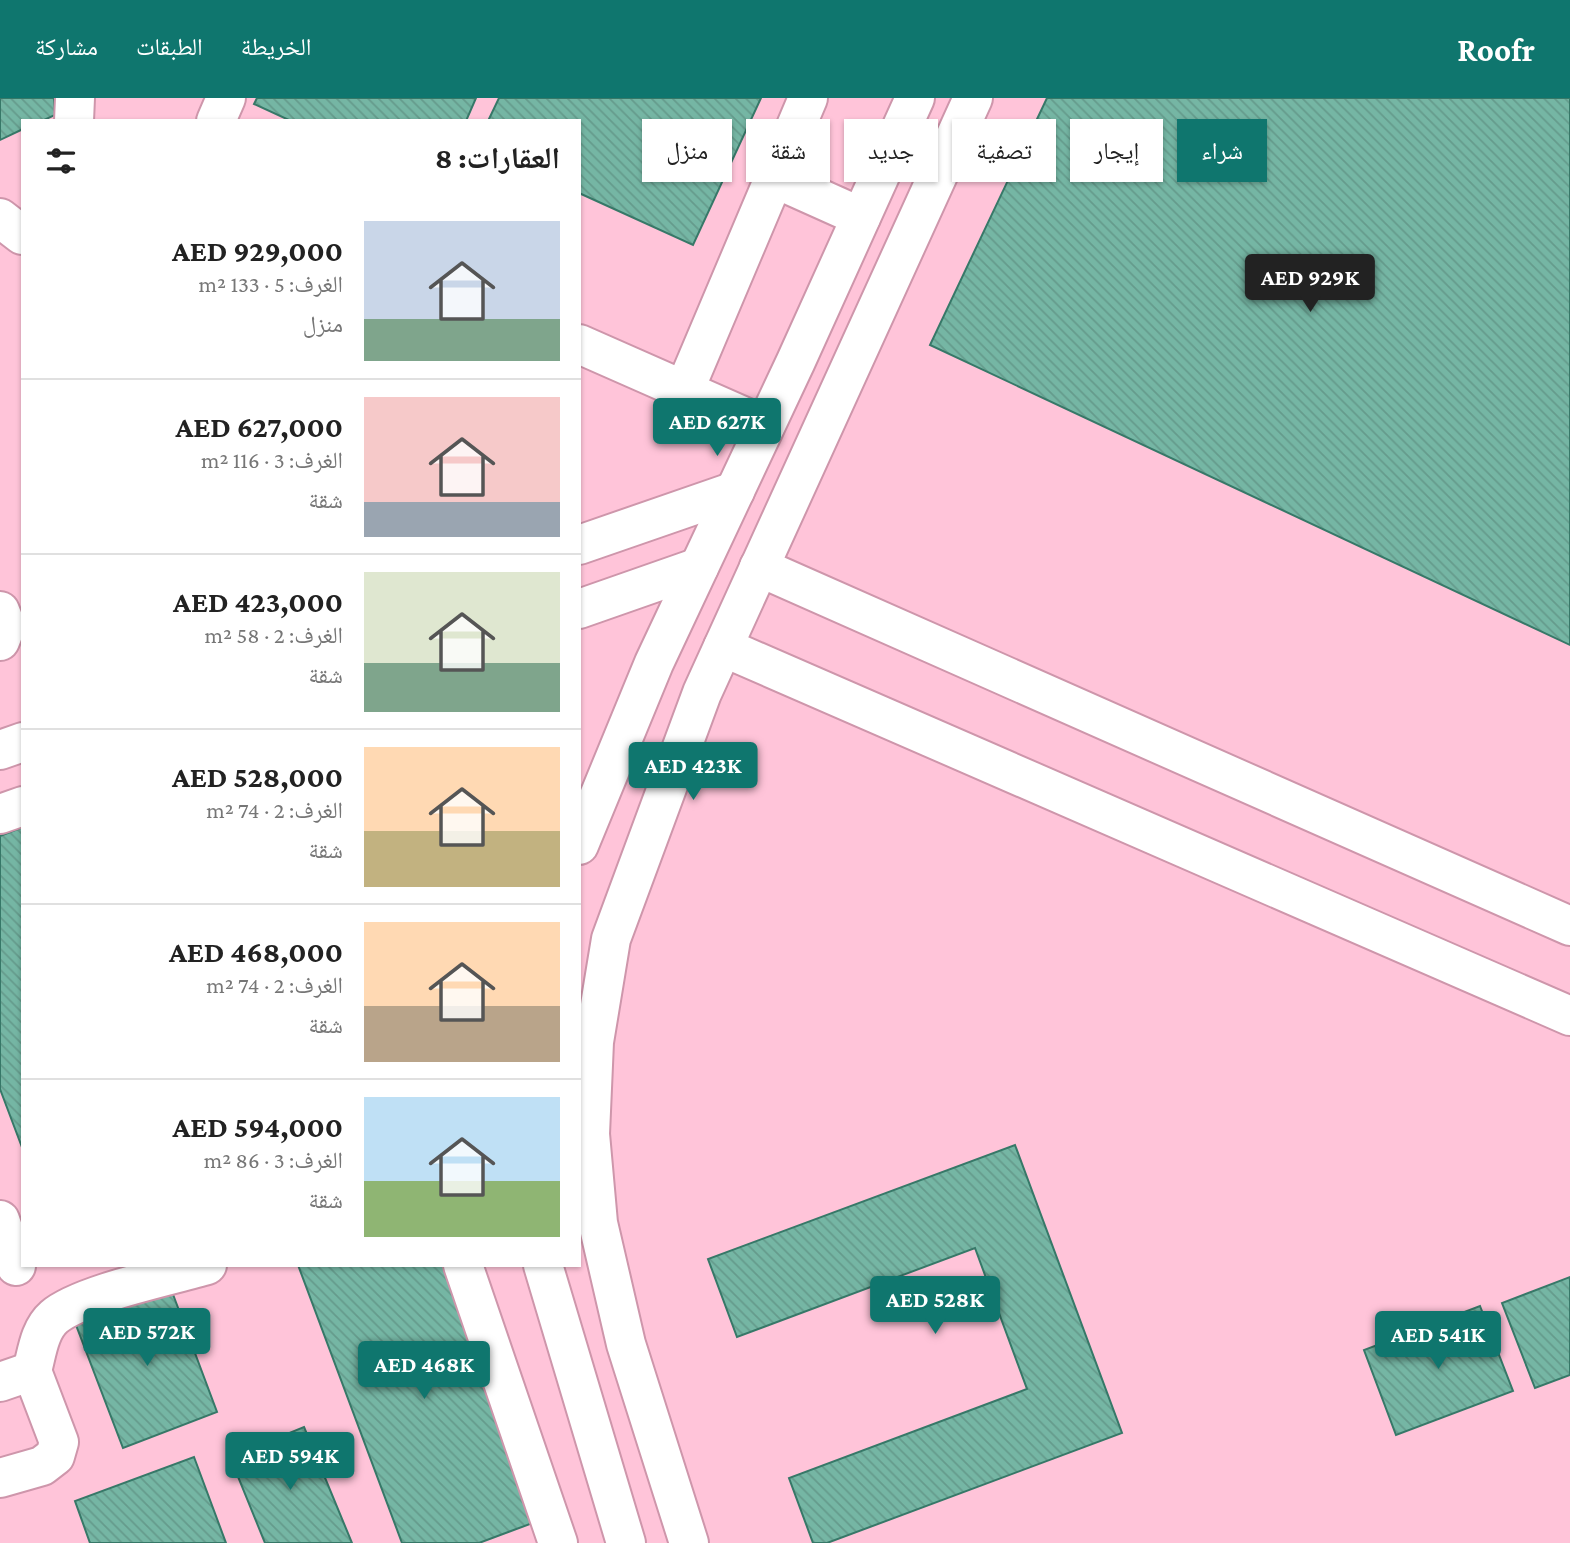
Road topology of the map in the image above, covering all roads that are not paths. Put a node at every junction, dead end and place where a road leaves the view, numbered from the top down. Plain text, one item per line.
1 (75, 98) edge
2 (226, 98) edge
3 (808, 98) edge
4 (915, 98) edge
5 (973, 98) edge
6 (74, 119) edge
7 (217, 119) edge
8 (799, 119) edge
9 (772, 182) edge
10 (783, 182) edge
11 (861, 217) junction
12 (581, 345) edge
13 (684, 390) junction
14 (765, 426) junction
15 (735, 491) junction
16 (581, 544) edge
17 (699, 567) junction
18 (759, 567) junction
19 (581, 608) edge
20 (0, 611) edge
21 (0, 641) edge
22 (723, 647) junction
23 (21, 743) edge
24 (0, 750) edge
25 (21, 807) edge
26 (0, 814) edge
27 (581, 840) edge
28 (1570, 926) edge
29 (1570, 1016) edge
30 (0, 1220) edge
31 (13, 1267) edge
32 (200, 1267) edge
33 (464, 1267) edge
34 (544, 1267) edge
35 (16, 1376) edge
36 (0, 1478) edge
37 (558, 1543) edge
38 (626, 1543) edge
39 (689, 1543) edge

1 - 6 street
2 - 7 street
3 - 8 street
4 - 11 street
5 - 18 street
9 - 13 street
10 - 11 street
11 - 14 street
12 - 13 street
13 - 14 street
14 - 15 street
15 - 16 street
15 - 17 street
17 - 19 street
17 - 27 street
18 - 22 street
18 - 28 street
20 - 21 street
22 - 29 street
22 - 39 street
23 - 24 street
25 - 26 street
30 - 31 street
32 - 35 street
33 - 37 street
34 - 38 street
35 - 36 street

